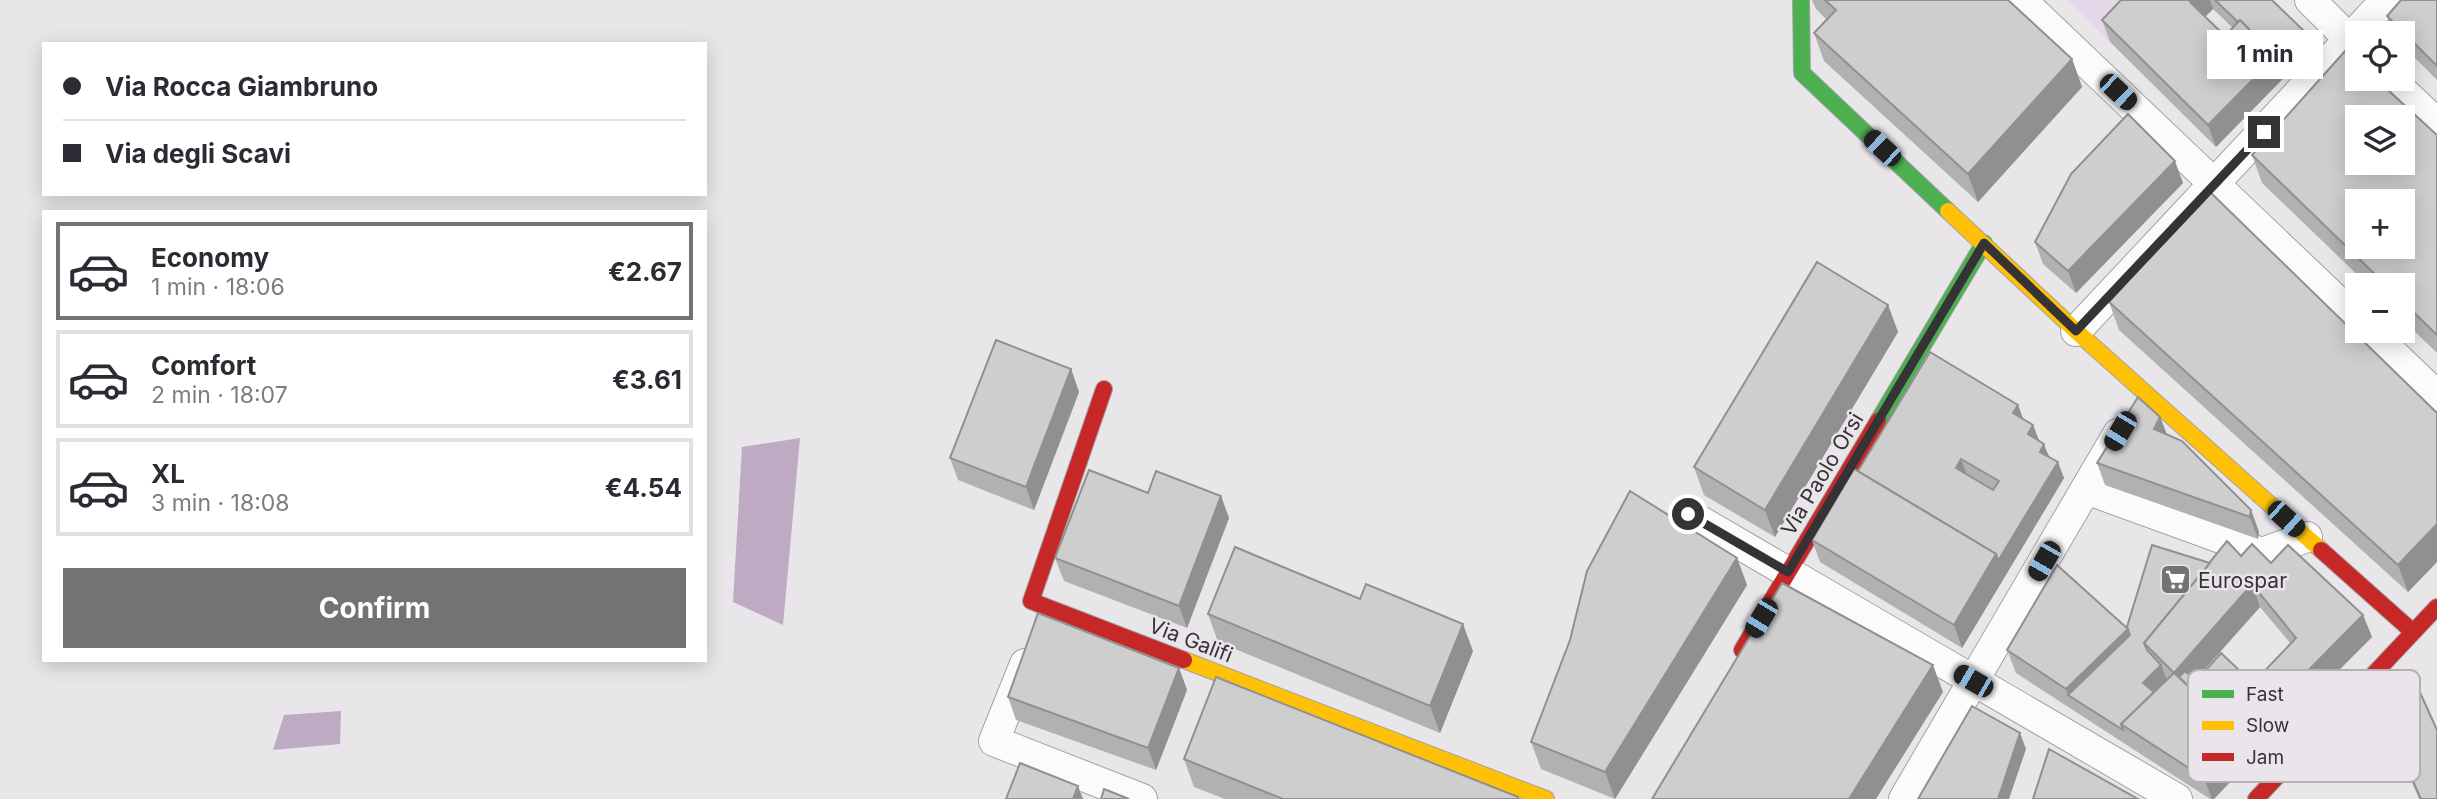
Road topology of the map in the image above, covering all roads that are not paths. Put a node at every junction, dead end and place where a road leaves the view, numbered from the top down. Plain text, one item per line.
1 (1801, 0) edge
2 (2021, 0) edge
3 (2310, 0) edge
4 (2386, 0) edge
5 (2368, 21) edge
6 (2345, 49) edge
7 (2403, 91) edge
8 (2437, 124) edge
9 (2215, 184) junction
10 (1984, 243) junction
11 (2345, 309) edge
12 (2076, 331) junction
13 (2382, 343) edge
14 (1104, 389) dead end
15 (2144, 392) junction
16 (2437, 396) edge
17 (2086, 489) junction
18 (1688, 514) dead end
19 (2307, 537) junction
20 (1788, 572) junction
21 (2437, 607) edge
22 (1039, 628) junction
23 (2413, 632) junction
24 (1732, 668) edge
25 (2377, 670) edge
26 (1973, 681) junction
27 (2272, 782) edge
28 (1142, 799) edge
29 (1546, 799) edge
30 (1904, 799) edge
31 (2177, 799) edge
32 (2256, 799) edge

1 - 10 street
2 - 9 street
3 - 6 street
4 - 5 street
6 - 9 street
7 - 8 street
9 - 11 street
9 - 12 street
10 - 12 street
10 - 20 street, Via Paolo Orsi
12 - 15 street
13 - 16 street
14 - 22 street
15 - 17 street
15 - 19 street
17 - 19 street
17 - 26 street
18 - 20 street
19 - 23 street
20 - 24 street, Via Paolo Orsi
20 - 26 street
21 - 23 street
22 - 28 street
22 - 29 street, Via Galifi
23 - 25 street
26 - 30 street
26 - 31 street
27 - 32 street

